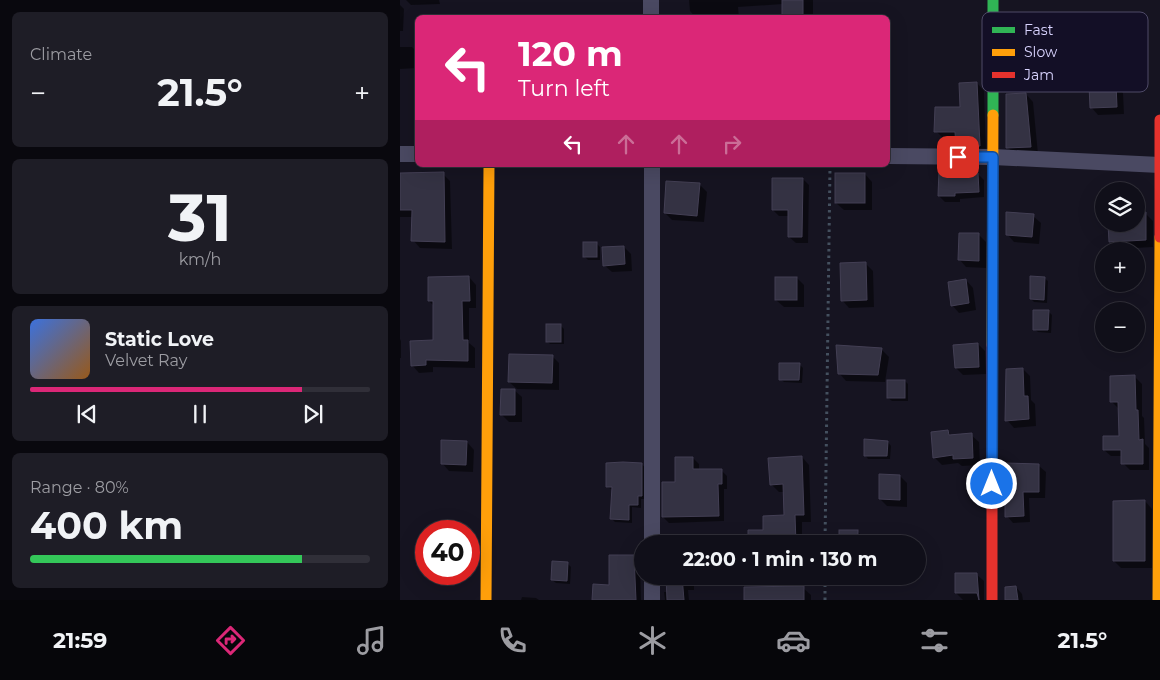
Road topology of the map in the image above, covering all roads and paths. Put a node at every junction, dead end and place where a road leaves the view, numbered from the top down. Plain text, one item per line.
1 (651, 0) edge
2 (651, 15) edge
3 (993, 92) edge
4 (1160, 120) edge
5 (400, 154) edge
6 (415, 154) edge
7 (890, 156) edge
8 (993, 157) junction
9 (1160, 165) edge
10 (489, 167) edge
11 (652, 167) edge
12 (830, 167) edge
13 (652, 535) edge
14 (825, 535) edge
15 (652, 585) edge
16 (825, 585) edge
17 (486, 600) edge
18 (652, 600) edge
19 (825, 600) edge
20 (992, 600) edge
21 (1158, 600) edge

1 - 2 street
3 - 8 street
4 - 9 street
5 - 6 street
7 - 8 street
8 - 9 street
8 - 20 street
9 - 21 street
10 - 17 street
11 - 13 street
12 - 14 path
15 - 18 street
16 - 19 path

